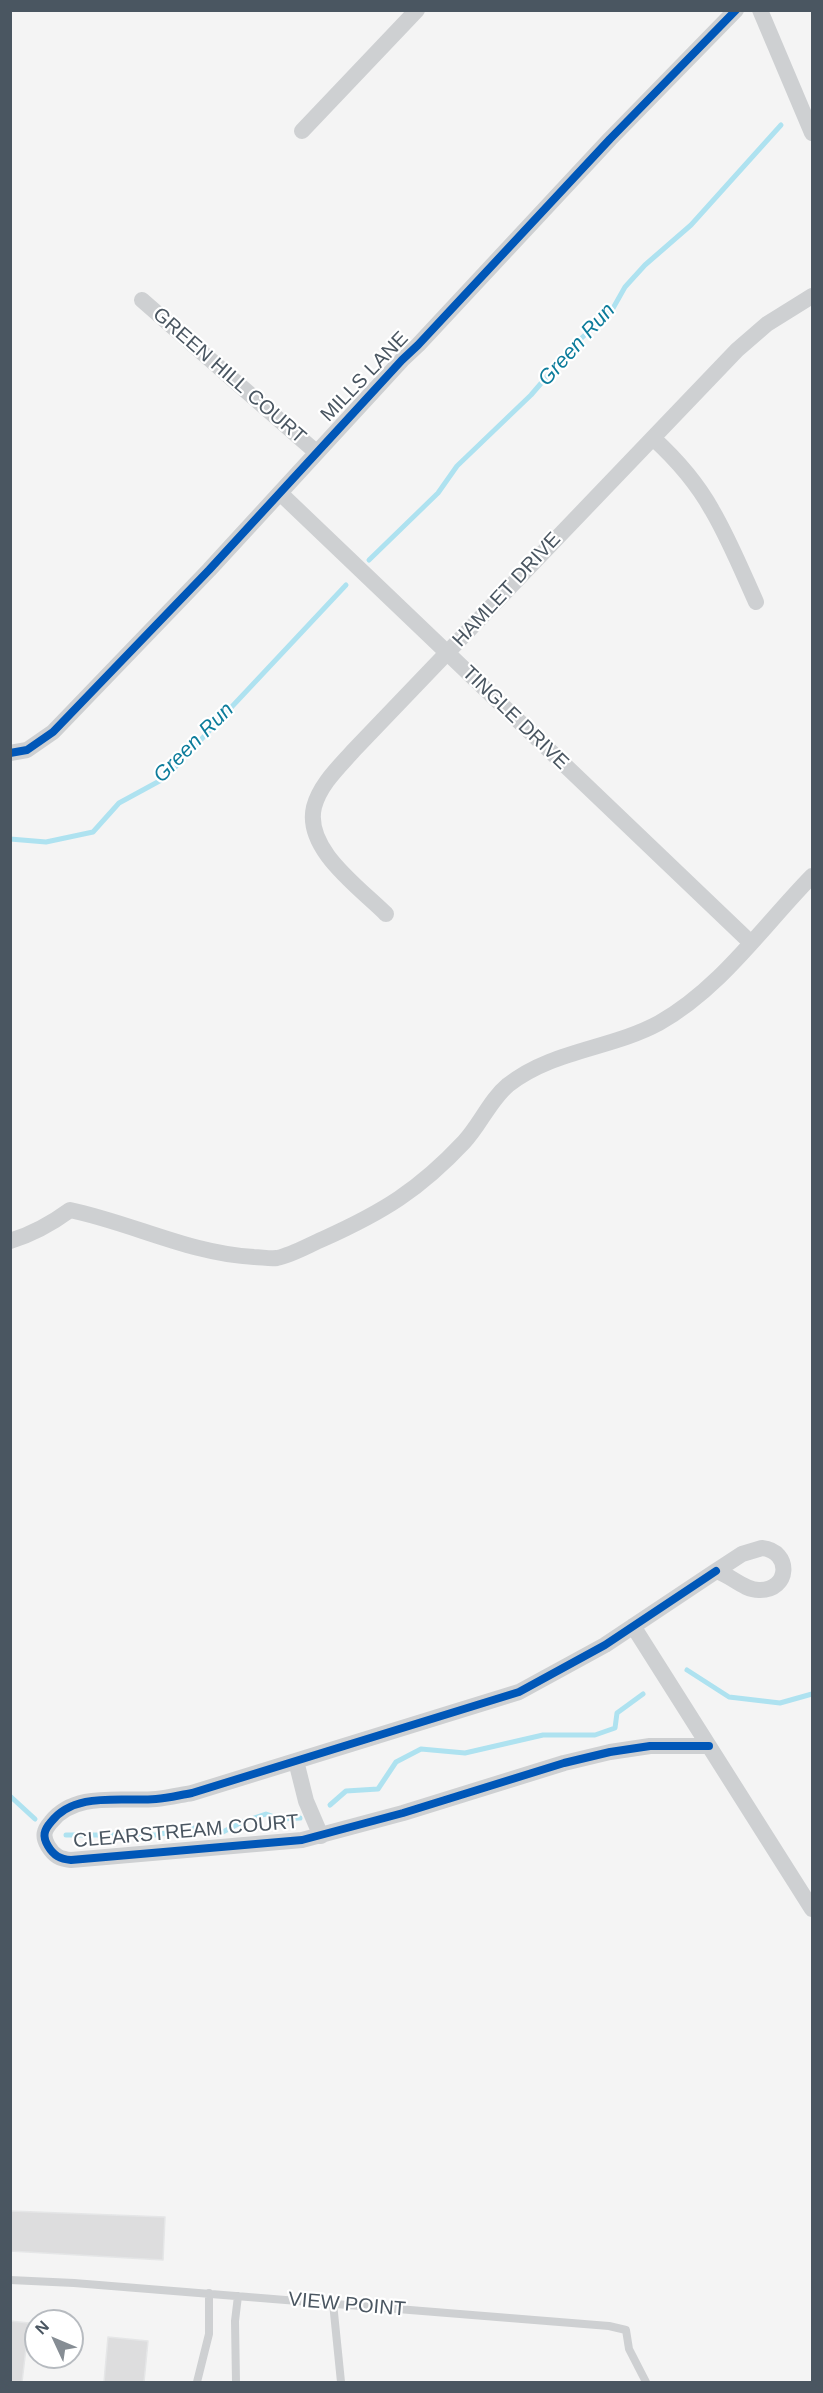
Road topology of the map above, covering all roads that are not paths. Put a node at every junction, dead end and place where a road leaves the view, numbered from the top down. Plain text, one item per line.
1 (417, 10) edge
2 (736, 10) edge
3 (760, 10) edge
4 (302, 131) dead end
5 (813, 133) edge
6 (813, 296) edge
7 (142, 300) dead end
8 (653, 438) junction
9 (316, 452) junction
10 (279, 493) junction
11 (756, 602) dead end
12 (448, 653) junction
13 (10, 753) edge
14 (813, 876) edge
15 (386, 914) dead end
16 (750, 942) junction
17 (10, 1241) edge
18 (716, 1571) dead end
19 (633, 1626) junction
20 (709, 1746) junction
21 (296, 1761) junction
22 (321, 1836) junction
23 (813, 1909) edge
24 (10, 2280) edge
25 (209, 2294) junction
26 (238, 2296) junction
27 (333, 2303) junction
28 (197, 2382) edge
29 (236, 2382) edge
30 (341, 2382) edge
31 (646, 2382) edge

1 - 4 street
2 - 9 street, MILLS LANE
3 - 5 street
6 - 8 street, HAMLET DRIVE
7 - 9 street, GREEN HILL COURT
8 - 11 street
8 - 12 street, HAMLET DRIVE
9 - 10 street, MILLS LANE
10 - 12 street, TINGLE DRIVE
10 - 13 street, MILLS LANE
12 - 15 street, HAMLET DRIVE
12 - 16 street, TINGLE DRIVE
14 - 16 street
16 - 17 street
18 - 19 street, CLEARSTREAM COURT
19 - 20 street
19 - 21 street, CLEARSTREAM COURT
20 - 22 street, CLEARSTREAM COURT
20 - 23 street
21 - 22 street
21 - 22 street, CLEARSTREAM COURT
24 - 25 lane, VIEW POINT
25 - 26 lane, VIEW POINT
25 - 28 lane
26 - 27 lane, VIEW POINT
26 - 29 lane
27 - 30 lane
27 - 31 lane, VIEW POINT

